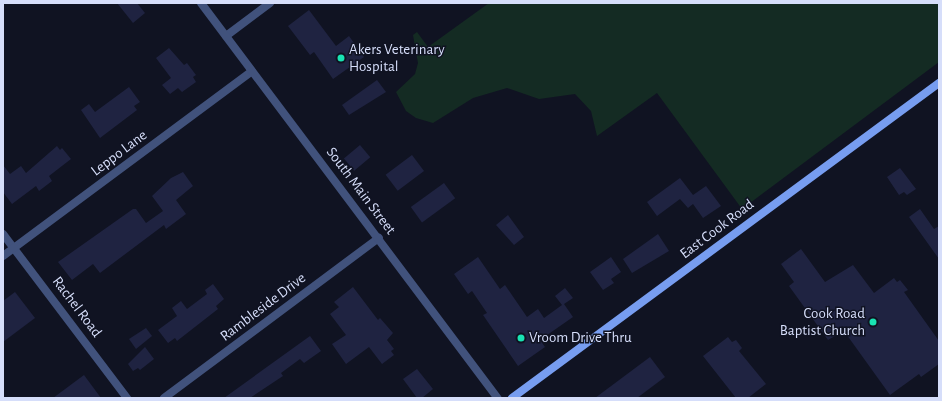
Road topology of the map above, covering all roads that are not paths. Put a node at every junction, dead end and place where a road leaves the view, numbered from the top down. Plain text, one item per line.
1 (201, 3) edge
2 (270, 3) edge
3 (226, 36) junction
4 (252, 71) junction
5 (939, 83) edge
6 (3, 234) edge
7 (379, 238) junction
8 (14, 248) junction
9 (3, 256) edge
10 (128, 398) edge
11 (164, 398) edge
12 (498, 398) edge
13 (512, 398) edge

1 - 3 street, South Main Street
2 - 3 street
3 - 4 street, South Main Street
4 - 7 street, South Main Street
4 - 8 street, Leppo Lane
5 - 13 main road, East Cook Road
6 - 8 street, Rachel Road
7 - 11 street, Rambleside Drive
7 - 12 street, South Main Street
8 - 9 street, Leppo Lane
8 - 10 street, Rachel Road

